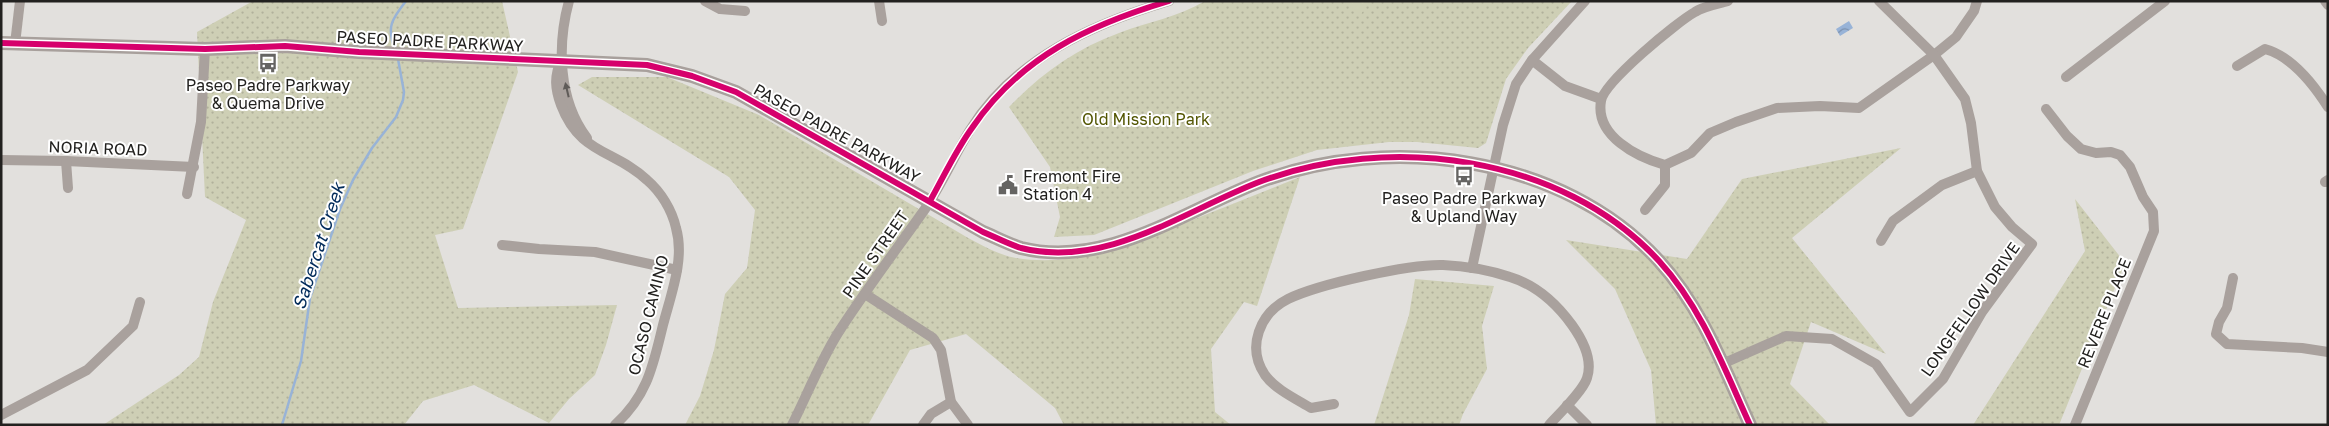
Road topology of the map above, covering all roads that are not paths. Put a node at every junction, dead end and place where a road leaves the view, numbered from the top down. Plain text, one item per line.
1 (20, 1) edge
2 (569, 1) edge
3 (705, 1) edge
4 (879, 1) edge
5 (1169, 1) edge
6 (1585, 1) edge
7 (1728, 1) edge
8 (1879, 1) edge
9 (1977, 1) edge
10 (2165, 1) edge
11 (2325, 1) edge
12 (2328, 5) edge
13 (745, 11) dead end
14 (882, 21) dead end
15 (8, 44) edge
16 (205, 49) junction
17 (1934, 55) junction
18 (1532, 60) junction
19 (561, 61) junction
20 (2237, 66) dead end
21 (2066, 77) dead end
22 (1601, 99) junction
23 (2328, 107) edge
24 (2046, 109) dead end
25 (1, 160) edge
26 (66, 161) junction
27 (1665, 165) junction
28 (194, 167) junction
29 (1494, 167) junction
30 (1977, 171) junction
31 (68, 188) dead end
32 (187, 194) dead end
33 (930, 201) junction
34 (1645, 210) dead end
35 (1881, 241) dead end
36 (502, 245) dead end
37 (1472, 268) junction
38 (677, 270) junction
39 (2233, 278) dead end
40 (865, 294) junction
41 (140, 302) dead end
42 (2328, 352) edge
43 (1722, 364) junction
44 (951, 402) junction
45 (1334, 404) dead end
46 (1567, 405) junction
47 (1, 415) edge
48 (615, 425) edge
49 (792, 425) edge
50 (923, 425) edge
51 (968, 425) edge
52 (1549, 425) edge
53 (1588, 425) edge
54 (1750, 425) edge
55 (2075, 425) edge

1 - 15 street
2 - 19 street, OCASO CAMINO
3 - 13 street
4 - 14 street
5 - 33 street, PINE STREET
6 - 18 street
7 - 22 street
8 - 17 street
9 - 17 street
10 - 21 street
11 - 12 street
15 - 16 main road, PASEO PADRE PARKWAY
16 - 19 main road, PASEO PADRE PARKWAY
16 - 28 street
17 - 27 street
17 - 30 street
18 - 22 street
18 - 29 street
19 - 33 main road, PASEO PADRE PARKWAY
19 - 38 street, OCASO CAMINO
20 - 23 street
22 - 27 street
24 - 55 street, REVERE PLACE
25 - 26 street, NORIA ROAD
26 - 28 street, NORIA ROAD
26 - 31 street
27 - 34 street
28 - 32 street
29 - 33 main road, PASEO PADRE PARKWAY
29 - 37 street
29 - 43 main road, PASEO PADRE PARKWAY
30 - 35 street
30 - 43 street, LONGFELLOW DRIVE
33 - 40 street, PINE STREET
36 - 38 street
37 - 45 street
37 - 46 street
38 - 48 street, OCASO CAMINO
39 - 42 street
40 - 44 street
40 - 49 street, PINE STREET
41 - 47 street
43 - 54 main road, PASEO PADRE PARKWAY
44 - 50 street
44 - 51 street
46 - 52 street
46 - 53 street

